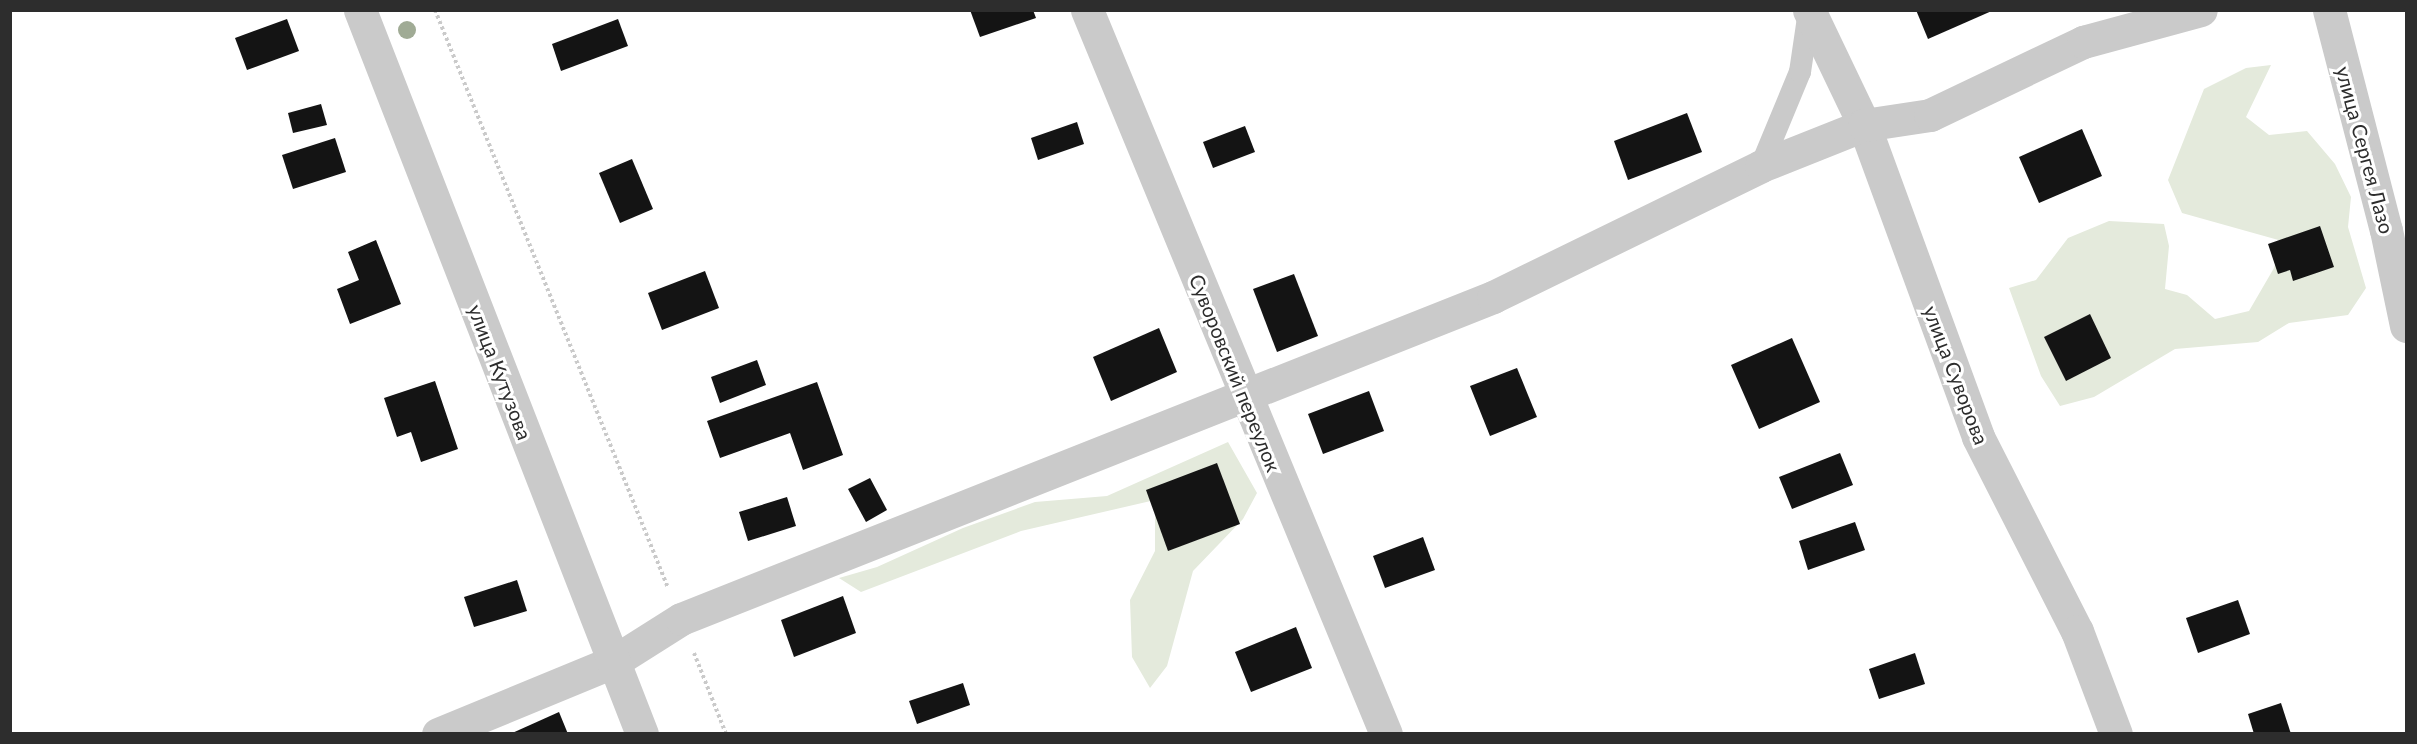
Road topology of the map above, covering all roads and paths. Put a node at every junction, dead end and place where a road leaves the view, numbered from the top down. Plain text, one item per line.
1 (360, 10) edge
2 (435, 10) edge
3 (1087, 10) edge
4 (2201, 10) edge
5 (2329, 10) edge
6 (1809, 11) edge
7 (1864, 125) junction
8 (1761, 166) junction
9 (2406, 326) edge
10 (1243, 396) junction
11 (681, 619) junction
12 (613, 662) junction
13 (438, 734) edge
14 (642, 734) edge
15 (726, 734) edge
16 (1386, 734) edge
17 (2116, 734) edge

1 - 12 street, улица Кутузова
2 - 11 path
3 - 10 street, Суворовский переулок
4 - 7 street
5 - 9 street, улица Сергея Лазо
6 - 7 street, улица Суворова
6 - 8 lane
7 - 8 street
7 - 17 street, улица Суворова
8 - 10 street
10 - 11 street
10 - 16 street, Суворовский переулок
11 - 12 street
11 - 15 path
12 - 13 street
12 - 14 street, улица Кутузова

